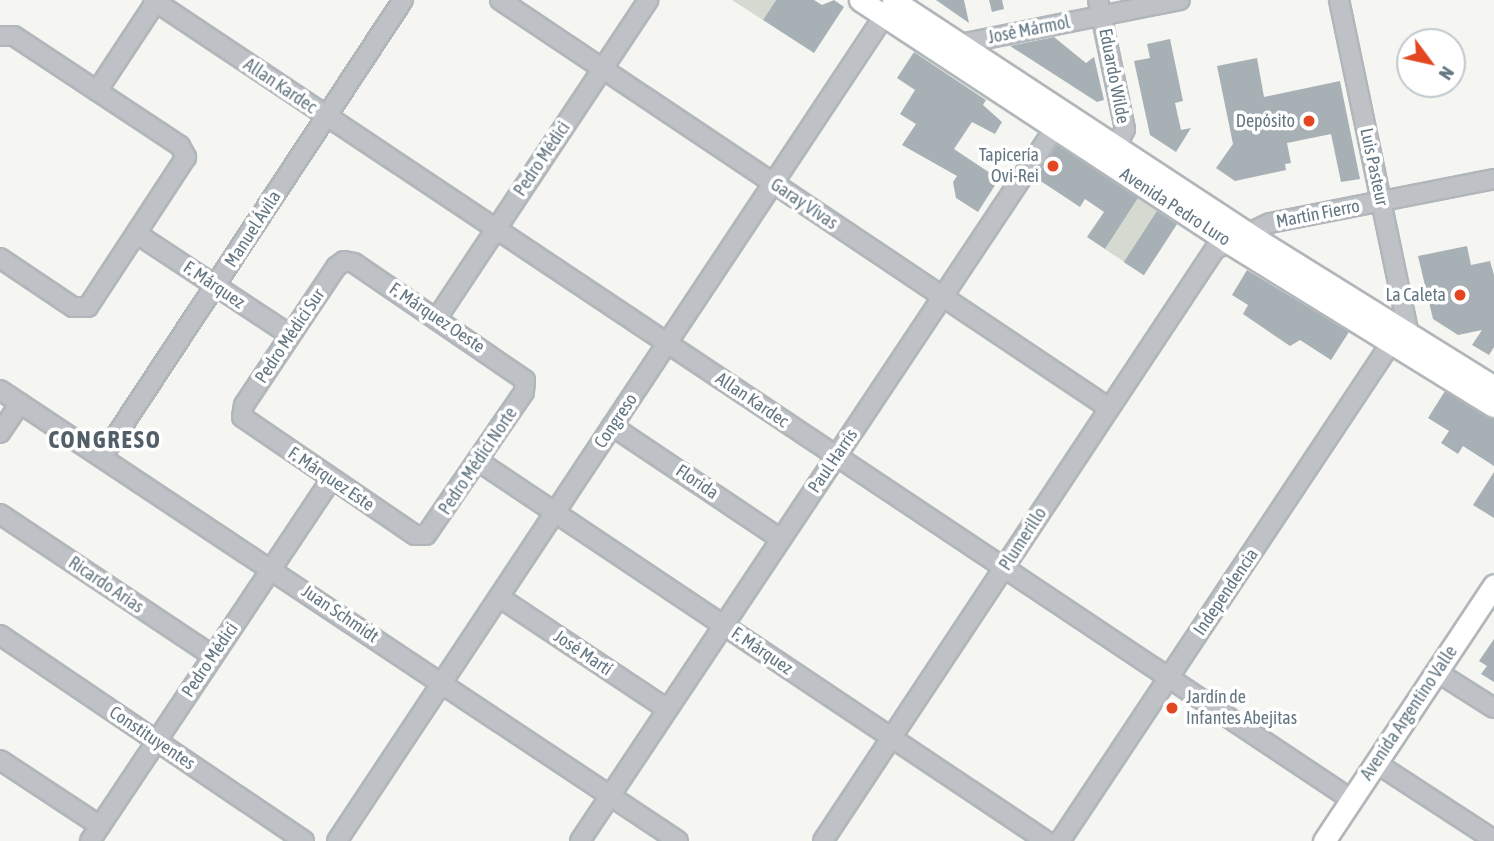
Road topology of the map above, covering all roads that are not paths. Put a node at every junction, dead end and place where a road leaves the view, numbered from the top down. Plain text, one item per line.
1 (404, 0) edge
2 (500, 0) edge
3 (648, 0) edge
4 (860, 0) edge
5 (1180, 0) edge
6 (1339, 0) edge
7 (155, 1) edge
8 (891, 6) edge
9 (1100, 8) edge
10 (2, 35) edge
11 (960, 44) junction
12 (602, 69) junction
13 (97, 91) junction
14 (327, 117) junction
15 (1055, 128) junction
16 (1109, 142) junction
17 (1494, 179) edge
18 (773, 183) junction
19 (1381, 201) junction
20 (496, 229) junction
21 (137, 234) junction
22 (1237, 237) junction
23 (0, 258) edge
24 (344, 261) joint
25 (215, 286) junction
26 (942, 297) junction
27 (437, 318) junction
28 (290, 335) junction
29 (1400, 338) junction
30 (667, 344) junction
31 (526, 382) joint
32 (1494, 387) edge
33 (0, 390) edge
34 (20, 403) junction
35 (1494, 406) edge
36 (1109, 408) junction
37 (242, 415) joint
38 (612, 426) junction
39 (0, 433) edge
40 (836, 456) junction
41 (102, 457) junction
42 (478, 461) junction
43 (331, 478) junction
44 (555, 512) junction
45 (0, 514) edge
46 (424, 536) joint
47 (781, 539) junction
48 (271, 568) junction
49 (1003, 568) junction
50 (1494, 585) edge
51 (499, 597) junction
52 (724, 625) junction
53 (0, 635) edge
54 (213, 656) junction
55 (1437, 672) junction
56 (1169, 678) junction
57 (441, 683) junction
58 (1494, 708) edge
59 (667, 709) junction
60 (892, 738) junction
61 (156, 741) junction
62 (0, 760) edge
63 (1376, 763) junction
64 (610, 796) junction
65 (1352, 800) junction
66 (100, 826) junction
67 (670, 839) edge
68 (1494, 840) edge
69 (90, 841) edge
70 (304, 841) edge
71 (337, 841) edge
72 (580, 841) edge
73 (823, 841) edge
74 (1046, 841) edge
75 (1060, 841) edge
76 (1324, 841) edge

1 - 14 street, Manuel Ávila
2 - 12 street, Garay Vivas
3 - 12 street, Pedro Médici
4 - 8 main road, Avenida Pedro Luro
5 - 9 street, José Mármol
6 - 19 street, Luis Pasteur
7 - 13 street
7 - 14 street, Allan Kardec
8 - 11 main road, Avenida Pedro Luro
8 - 15 main road, Avenida Pedro Luro
8 - 18 street, Congreso
9 - 11 street, José Mármol
9 - 16 street, Eduardo Wilde
10 - 13 street
11 - 16 main road, Avenida Pedro Luro
12 - 18 street, Garay Vivas
12 - 20 street, Pedro Médici
13 - 21 street
14 - 20 street, Allan Kardec
14 - 25 street, Manuel Ávila
15 - 16 street
15 - 22 main road, Avenida Pedro Luro
15 - 26 street, Paul Harris
16 - 22 main road, Avenida Pedro Luro
17 - 19 street, Martín Fierro
18 - 26 street, Garay Vivas
18 - 30 street, Congreso
19 - 22 street, Martín Fierro
19 - 29 street, Luis Pasteur
20 - 27 street, Pedro Médici
20 - 30 street, Allan Kardec
21 - 23 street
21 - 25 street, F. Márquez
22 - 29 main road, Avenida Pedro Luro
22 - 36 street, Plumerillo
24 - 27 street, F. Márquez Oeste
24 - 28 street, Pedro Médici Sur
25 - 28 street, F. Márquez
25 - 41 street, Manuel Ávila
26 - 36 street, Garay Vivas
26 - 40 street, Paul Harris
27 - 31 street, F. Márquez Oeste
28 - 37 street, Pedro Médici Sur
29 - 32 main road, Avenida Pedro Luro
29 - 35 main road, Avenida Pedro Luro
29 - 56 street, Independencia
30 - 38 street, Congreso
30 - 40 street, Allan Kardec
31 - 42 street, Pedro Médici Norte
33 - 34 street, Juan Schmidt
34 - 39 street
34 - 41 street, Juan Schmidt
36 - 49 street, Plumerillo
37 - 43 street, F. Márquez Este
38 - 44 street, Congreso
38 - 47 street, Florida
40 - 47 street, Paul Harris
40 - 49 street, Allan Kardec
41 - 48 street, Juan Schmidt
42 - 44 street, F. Márquez
42 - 46 street, Pedro Médici Norte
43 - 46 street, F. Márquez Este
43 - 48 street, Pedro Médici
44 - 51 street, Congreso
44 - 52 street, F. Márquez
45 - 54 street, Ricardo Arias
47 - 52 street, Paul Harris
48 - 54 street, Pedro Médici
48 - 57 street, Juan Schmidt
49 - 56 street, Allan Kardec
49 - 60 street, Plumerillo
50 - 55 main road, Avenida Argentino Valle
51 - 57 street, Congreso
51 - 59 street, José Martí
52 - 59 street, Paul Harris
52 - 60 street, F. Márquez
53 - 61 street, Constituyentes
54 - 61 street, Pedro Médici
55 - 58 street
55 - 63 main road, Avenida Argentino Valle
56 - 65 street, Allan Kardec
56 - 75 street, Independencia
57 - 64 street, Juan Schmidt
57 - 71 street, Congreso
59 - 64 street, Paul Harris
60 - 73 street, Plumerillo
60 - 74 street, F. Márquez
61 - 66 street, Pedro Médici
61 - 70 street, Constituyentes
62 - 66 street
63 - 65 main road, Avenida Argentino Valle
63 - 68 street
64 - 67 street, Juan Schmidt
64 - 72 street, Paul Harris
65 - 76 main road, Avenida Argentino Valle
66 - 69 street, Pedro Médici

